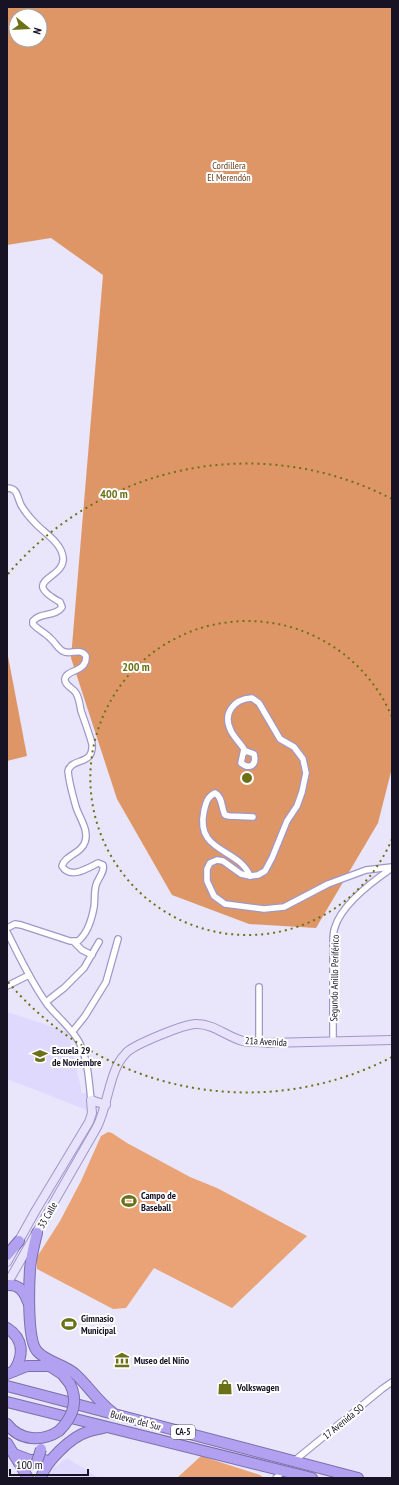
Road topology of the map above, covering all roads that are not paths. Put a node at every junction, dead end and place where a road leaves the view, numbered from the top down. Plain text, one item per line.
1 (7, 488) edge
2 (244, 753) dead end
3 (253, 817) dead end
4 (392, 868) edge
5 (250, 876) junction
6 (7, 928) edge
7 (7, 932) edge
8 (118, 939) dead end
9 (74, 942) junction
10 (99, 942) dead end
11 (92, 955) junction
12 (29, 975) junction
13 (7, 986) edge
14 (259, 987) dead end
15 (46, 1002) junction
16 (73, 1031) junction
17 (392, 1040) edge
18 (259, 1041) junction
19 (333, 1041) junction
20 (91, 1100) junction
21 (106, 1105) junction
22 (78, 1141) junction
23 (86, 1146) junction
24 (36, 1210) junction
25 (47, 1216) junction
26 (37, 1233) junction
27 (19, 1241) junction
28 (7, 1255) edge
29 (7, 1262) edge
30 (7, 1284) edge
31 (30, 1307) junction
32 (7, 1328) edge
33 (49, 1366) junction
34 (10, 1372) edge
35 (392, 1382) edge
36 (7, 1386) edge
37 (7, 1402) edge
38 (113, 1414) junction
39 (7, 1424) edge
40 (108, 1426) junction
41 (57, 1432) junction
42 (7, 1443) edge
43 (14, 1454) junction
44 (54, 1457) junction
45 (294, 1461) junction
46 (284, 1470) junction
47 (28, 1478) edge
48 (36, 1478) edge
49 (41, 1478) edge
50 (276, 1478) edge
51 (312, 1478) edge
52 (358, 1478) edge

1 - 9 street
2 - 5 street
3 - 5 street
4 - 5 street
4 - 19 street, Segundo Anillo Periférico
6 - 9 street
7 - 12 street
8 - 16 street
9 - 11 street
10 - 11 street
11 - 15 street
12 - 13 street
12 - 15 street
14 - 18 street
15 - 16 street
16 - 20 street
17 - 19 street, 21a Avenida
18 - 19 street, 21a Avenida
18 - 21 street, 21a Avenida
20 - 21 street
20 - 22 street, 33 Calle
21 - 23 street
22 - 23 street
22 - 24 street, 33 Calle
23 - 25 street, 33 Calle
24 - 25 street
24 - 27 street, 33 Calle
25 - 26 street, 33 Calle
26 - 30 street, 33 Calle
26 - 31 highway
27 - 28 highway
27 - 29 street, 33 Calle
30 - 31 highway
31 - 33 highway
31 - 38 highway
32 - 34 highway
33 - 34 highway
33 - 41 highway, bridge
35 - 45 street, 17 Avenida SO
36 - 38 highway, Bulevar del Sur / CA-5
37 - 40 highway, Bulevar del Sur / CA-5
38 - 45 highway, Bulevar del Sur / CA-5
39 - 41 highway
40 - 44 highway
40 - 46 highway, Bulevar del Sur / CA-5
41 - 48 highway, bridge
42 - 43 highway
43 - 44 highway
43 - 47 highway
44 - 49 highway
45 - 52 highway, Bulevar del Sur / CA-5
46 - 50 street
46 - 51 highway, Bulevar del Sur / CA-5

